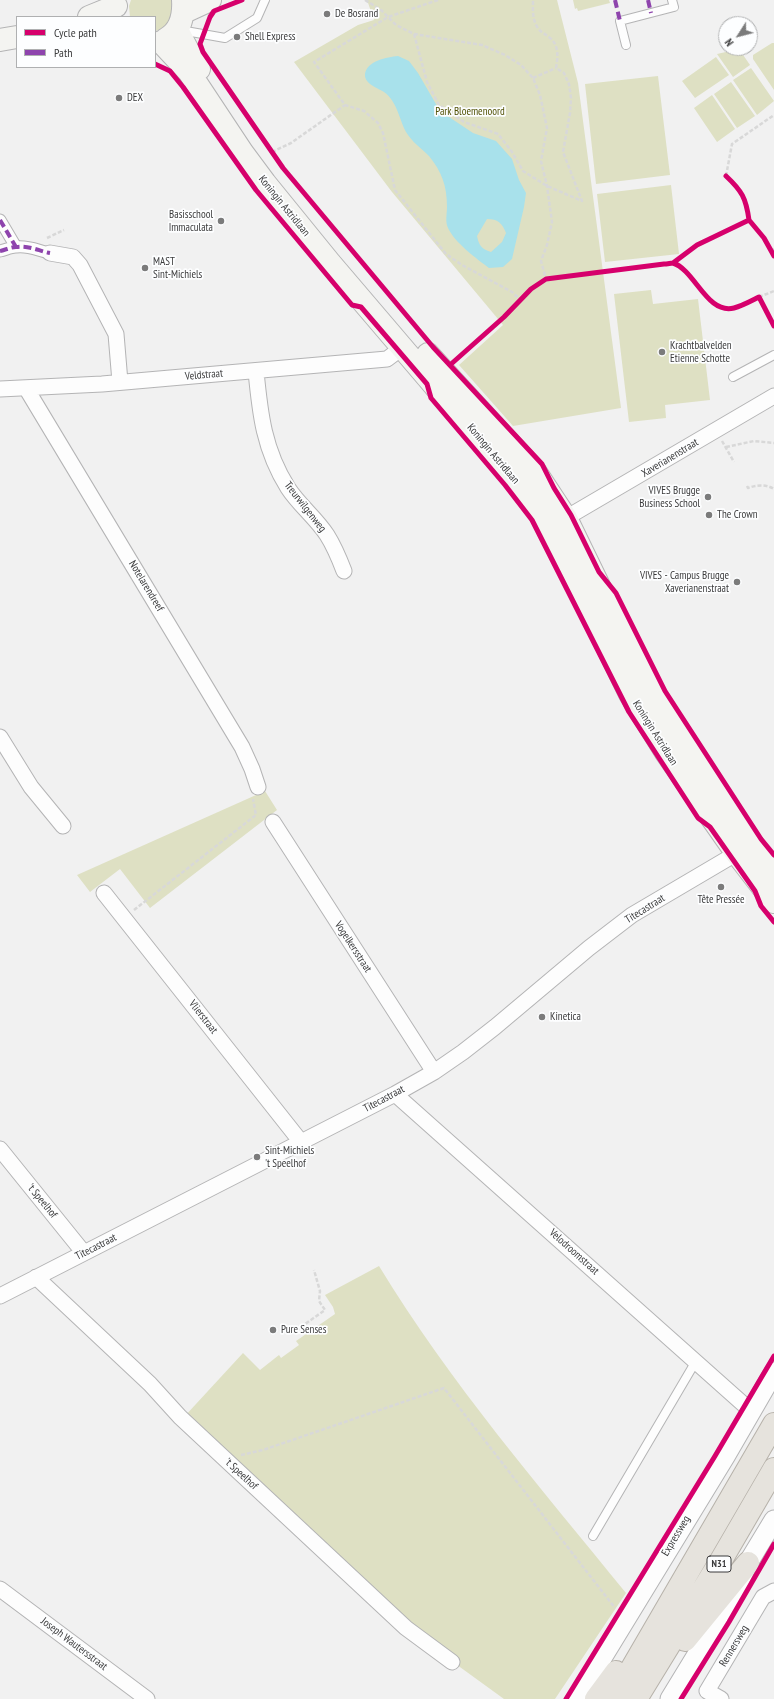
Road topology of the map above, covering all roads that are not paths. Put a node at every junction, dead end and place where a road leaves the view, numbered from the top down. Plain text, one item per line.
1 (210, 0) edge
2 (265, 0) edge
3 (672, 0) edge
4 (117, 8) edge
5 (92, 16) edge
6 (172, 25) edge
7 (16, 37) edge
8 (0, 40) edge
9 (626, 45) dead end
10 (0, 220) edge
11 (16, 247) junction
12 (0, 251) edge
13 (50, 253) joint
14 (403, 347) junction
15 (774, 356) edge
16 (256, 371) junction
17 (734, 376) dead end
18 (120, 382) junction
19 (26, 388) junction
20 (0, 389) edge
21 (774, 396) edge
22 (558, 523) junction
23 (344, 571) dead end
24 (0, 737) edge
25 (258, 787) road end
26 (273, 822) dead end
27 (63, 826) dead end
28 (744, 849) junction
29 (774, 873) edge
30 (104, 893) dead end
31 (774, 902) edge
32 (434, 1072) junction
33 (395, 1094) junction
34 (301, 1142) junction
35 (0, 1148) edge
36 (84, 1252) junction
37 (36, 1278) junction
38 (0, 1296) edge
39 (696, 1361) junction
40 (774, 1372) edge
41 (751, 1411) junction
42 (774, 1424) edge
43 (774, 1469) edge
44 (774, 1520) edge
45 (593, 1536) dead end
46 (748, 1563) junction
47 (0, 1590) edge
48 (774, 1591) edge
49 (652, 1655) junction
50 (452, 1662) dead end
51 (147, 1699) edge
52 (577, 1699) edge
53 (596, 1699) edge
54 (614, 1699) edge
55 (636, 1699) edge
56 (670, 1699) edge
57 (721, 1699) edge

1 - 6 main road
2 - 6 lane
3 - 9 lane
4 - 5 main road
6 - 14 main road, Koningin Astridlaan
6 - 22 main road, Koningin Astridlaan
7 - 8 main road
10 - 11 street
11 - 12 street
11 - 13 street
13 - 18 street
14 - 16 street, Veldstraat
14 - 22 main road, Koningin Astridlaan
15 - 17 lane
16 - 18 street, Veldstraat
16 - 23 street, Treurwilgenweg
18 - 19 street, Veldstraat
19 - 20 street, Veldstraat
19 - 25 street, Notelarendreef
21 - 22 street, Xaverianenstraat
22 - 28 main road, Koningin Astridlaan
24 - 27 street
26 - 32 street, Vogelkersstraat
28 - 29 main road, Koningin Astridlaan
28 - 31 main road, Koningin Astridlaan
28 - 32 street, Titecastraat
30 - 34 street, Vlierstraat
32 - 33 street, Titecastraat
33 - 34 street, Titecastraat
33 - 39 street, Velodroomstraat
34 - 36 street, Titecastraat
35 - 36 street, 't Speelhof
36 - 37 street, Titecastraat
37 - 38 street, Titecastraat
37 - 50 street, 't Speelhof
39 - 41 street, Velodroomstraat
39 - 45 lane
40 - 41 street, Expressweg
41 - 52 street, Expressweg
42 - 49 highway, N31
43 - 49 highway, N31
44 - 46 street
46 - 49 highway
46 - 56 street
47 - 51 street, Joseph Wautersstraat
48 - 57 street, Rennersweg
49 - 53 highway
49 - 54 highway, N31
49 - 55 highway, N31

